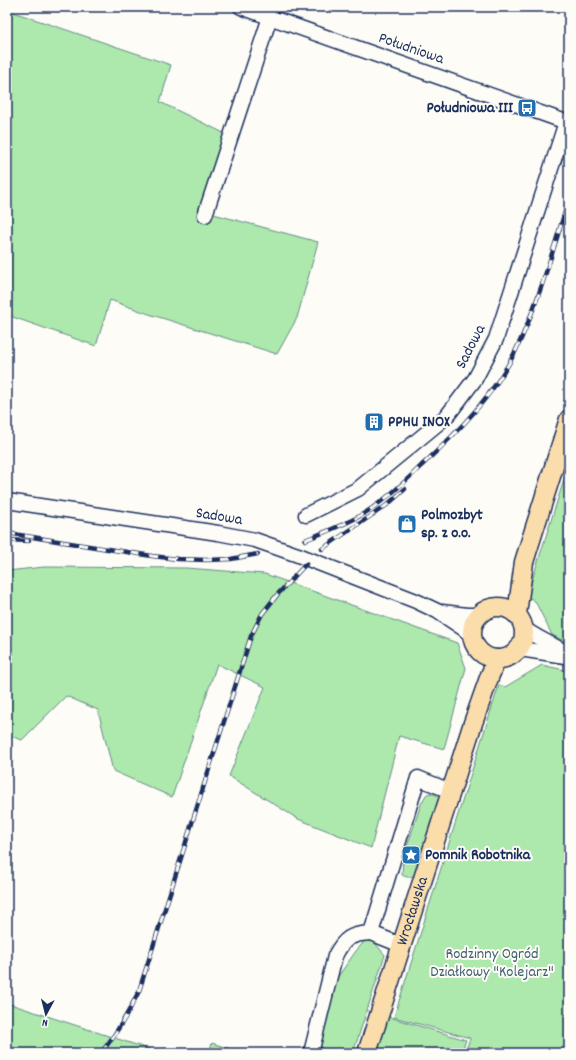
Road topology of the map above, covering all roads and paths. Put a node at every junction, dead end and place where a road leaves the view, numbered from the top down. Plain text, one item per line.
1 (241, 7) edge
2 (270, 17) junction
3 (567, 122) edge
4 (205, 216) dead end
5 (569, 419) edge
6 (7, 501) edge
7 (306, 515) dead end
8 (524, 562) junction
9 (498, 607) junction
10 (437, 611) junction
11 (480, 615) junction
12 (520, 622) junction
13 (472, 636) junction
14 (520, 649) junction
15 (569, 654) edge
16 (490, 657) junction
17 (569, 657) edge
18 (450, 791) junction
19 (371, 932) junction
20 (401, 945) junction
21 (311, 1053) edge
22 (366, 1053) edge

1 - 2 street, Południowa
2 - 3 street, Południowa
2 - 4 street
3 - 7 street, Sadowa
5 - 8 main road
6 - 10 street, Sadowa
8 - 9 main road
8 - 12 main road
9 - 11 main road
9 - 12 main road
10 - 11 street, Sadowa
10 - 13 street, Sadowa
11 - 13 main road
12 - 14 main road
12 - 15 street
13 - 16 main road
14 - 16 main road
14 - 17 street
16 - 18 main road, Wrocławska
18 - 19 street
18 - 20 main road, Wrocławska
19 - 20 street
19 - 21 street
20 - 22 main road, Wrocławska

